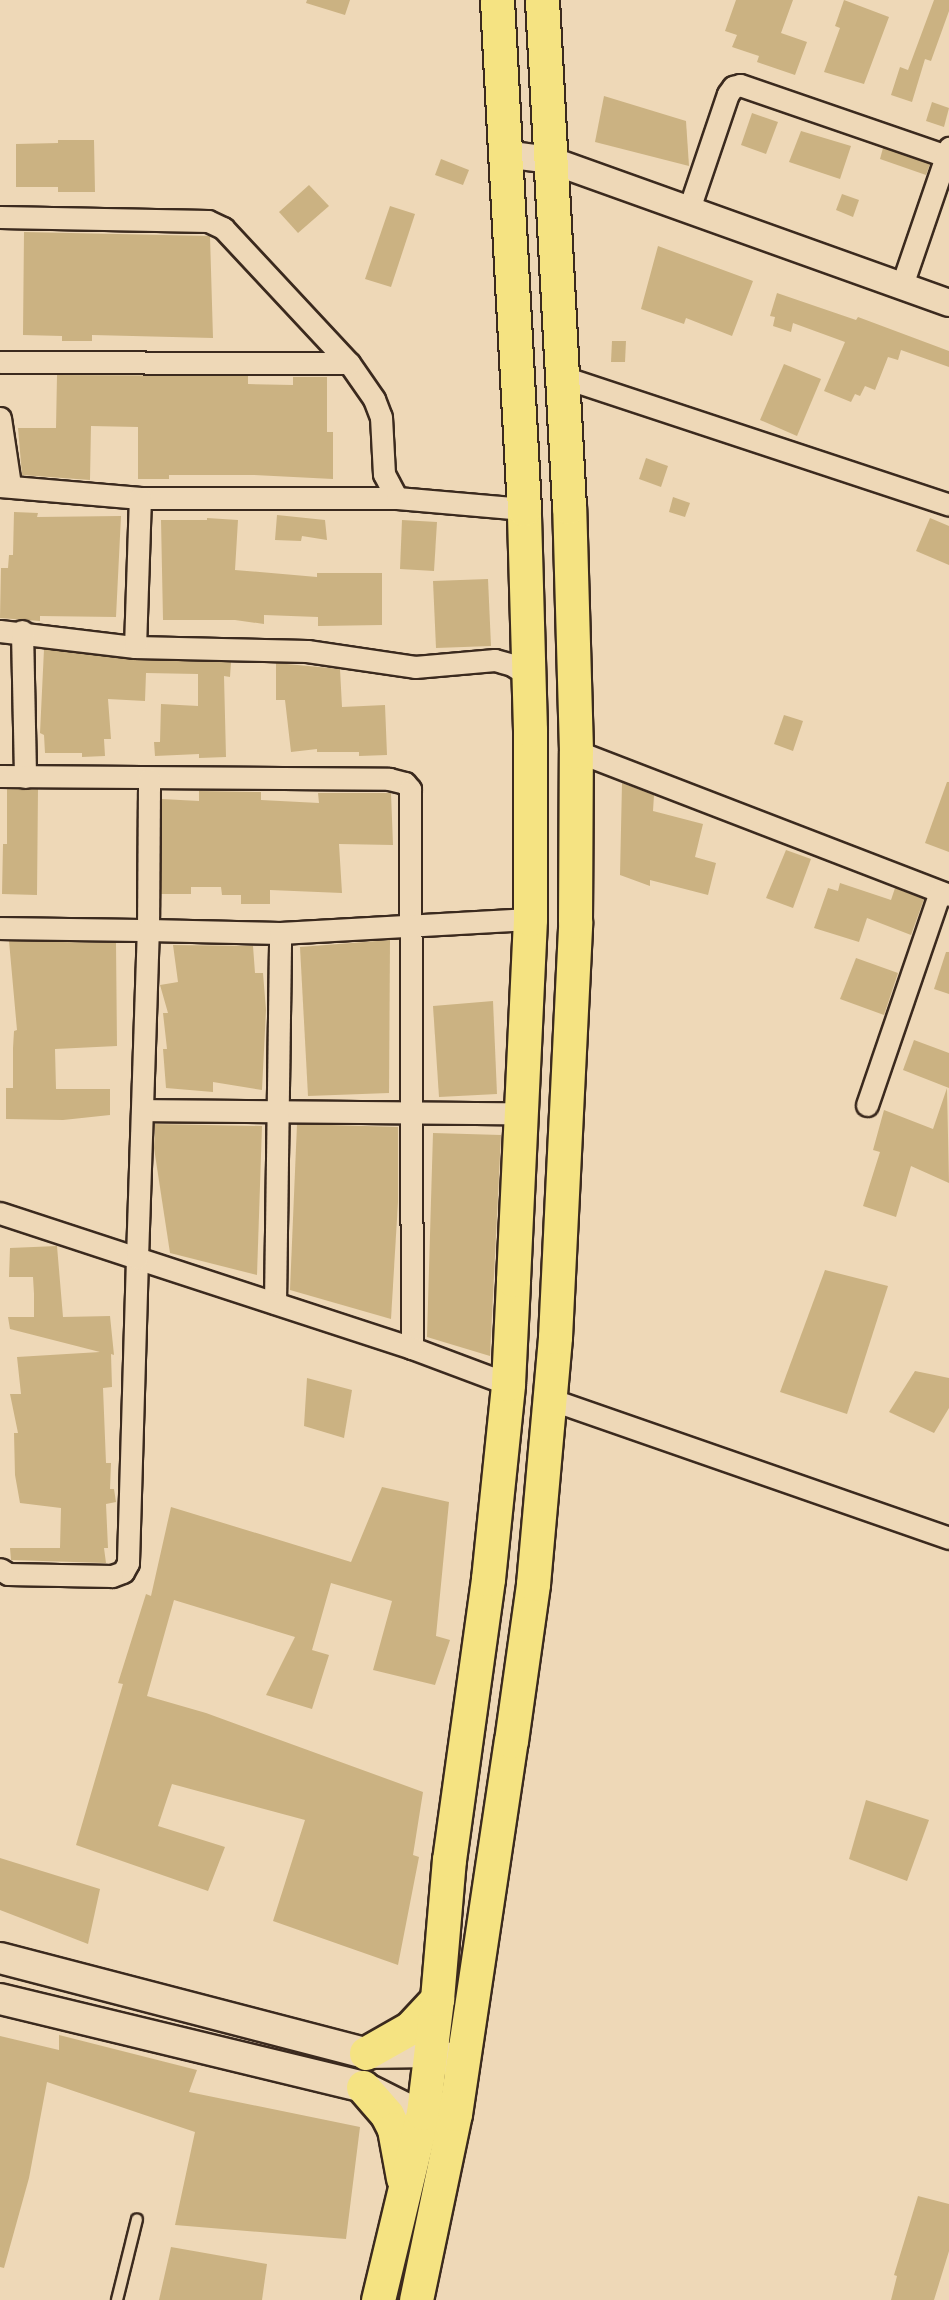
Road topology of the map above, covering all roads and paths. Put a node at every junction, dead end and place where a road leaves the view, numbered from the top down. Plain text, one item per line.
1 (497, 0) edge
2 (542, 0) edge
3 (503, 154) junction
4 (948, 154) edge
5 (550, 160) junction
6 (689, 209) junction
7 (0, 216) edge
8 (902, 285) junction
9 (949, 303) edge
10 (0, 362) edge
11 (349, 363) junction
12 (560, 376) junction
13 (0, 418) edge
14 (5, 486) edge
15 (140, 498) junction
16 (397, 498) junction
17 (949, 505) edge
18 (524, 509) junction
19 (0, 631) edge
20 (22, 631) junction
21 (135, 647) junction
22 (529, 676) junction
23 (576, 751) junction
24 (0, 776) edge
25 (25, 777) junction
26 (149, 779) junction
27 (945, 894) edge
28 (530, 919) junction
29 (410, 927) junction
30 (0, 928) edge
31 (148, 930) junction
32 (280, 933) junction
33 (867, 1105) dead end
34 (142, 1110) junction
35 (278, 1111) junction
36 (412, 1113) junction
37 (521, 1114) junction
38 (0, 1213) edge
39 (137, 1258) junction
40 (275, 1303) junction
41 (412, 1348) junction
42 (508, 1384) junction
43 (550, 1399) junction
44 (949, 1538) edge
45 (0, 1569) edge
46 (0, 1958) edge
47 (0, 1999) edge
48 (437, 1999) junction
49 (431, 2052) junction
50 (366, 2053) junction
51 (463, 2063) junction
52 (363, 2087) junction
53 (439, 2114) junction
54 (405, 2187) junction
55 (137, 2219) dead end
56 (117, 2300) edge
57 (378, 2300) edge
58 (416, 2300) edge

1 - 3 main road
2 - 5 main road
3 - 5 street
3 - 18 main road
4 - 6 street
4 - 8 street
5 - 6 street
5 - 12 main road
6 - 8 street
7 - 11 street
8 - 9 street
10 - 11 street
11 - 16 street
12 - 17 street
12 - 23 main road
13 - 14 street
14 - 15 street
15 - 16 street
15 - 21 street
16 - 18 street
18 - 22 main road
19 - 20 street
20 - 21 street
20 - 25 street
21 - 22 street
22 - 28 main road
23 - 27 street
23 - 43 main road
24 - 25 street
25 - 26 street
26 - 29 street
26 - 31 street
27 - 33 street
28 - 29 street
28 - 37 main road
29 - 32 street
29 - 36 street
30 - 31 street
31 - 32 street
31 - 34 street
32 - 35 street
34 - 35 street
34 - 39 street
35 - 36 street
35 - 40 street
36 - 37 street
36 - 41 street
37 - 42 main road
38 - 39 street
39 - 40 street
39 - 45 street
40 - 41 street
41 - 42 street
42 - 48 main road
43 - 44 street
43 - 51 main road
46 - 50 main road
47 - 52 main road
48 - 49 main road
48 - 50 main road
49 - 50 main road
49 - 51 main road
49 - 53 main road
50 - 52 main road
51 - 53 main road
52 - 53 main road
52 - 54 main road
53 - 54 main road
53 - 58 main road
54 - 57 main road
55 - 56 lane

